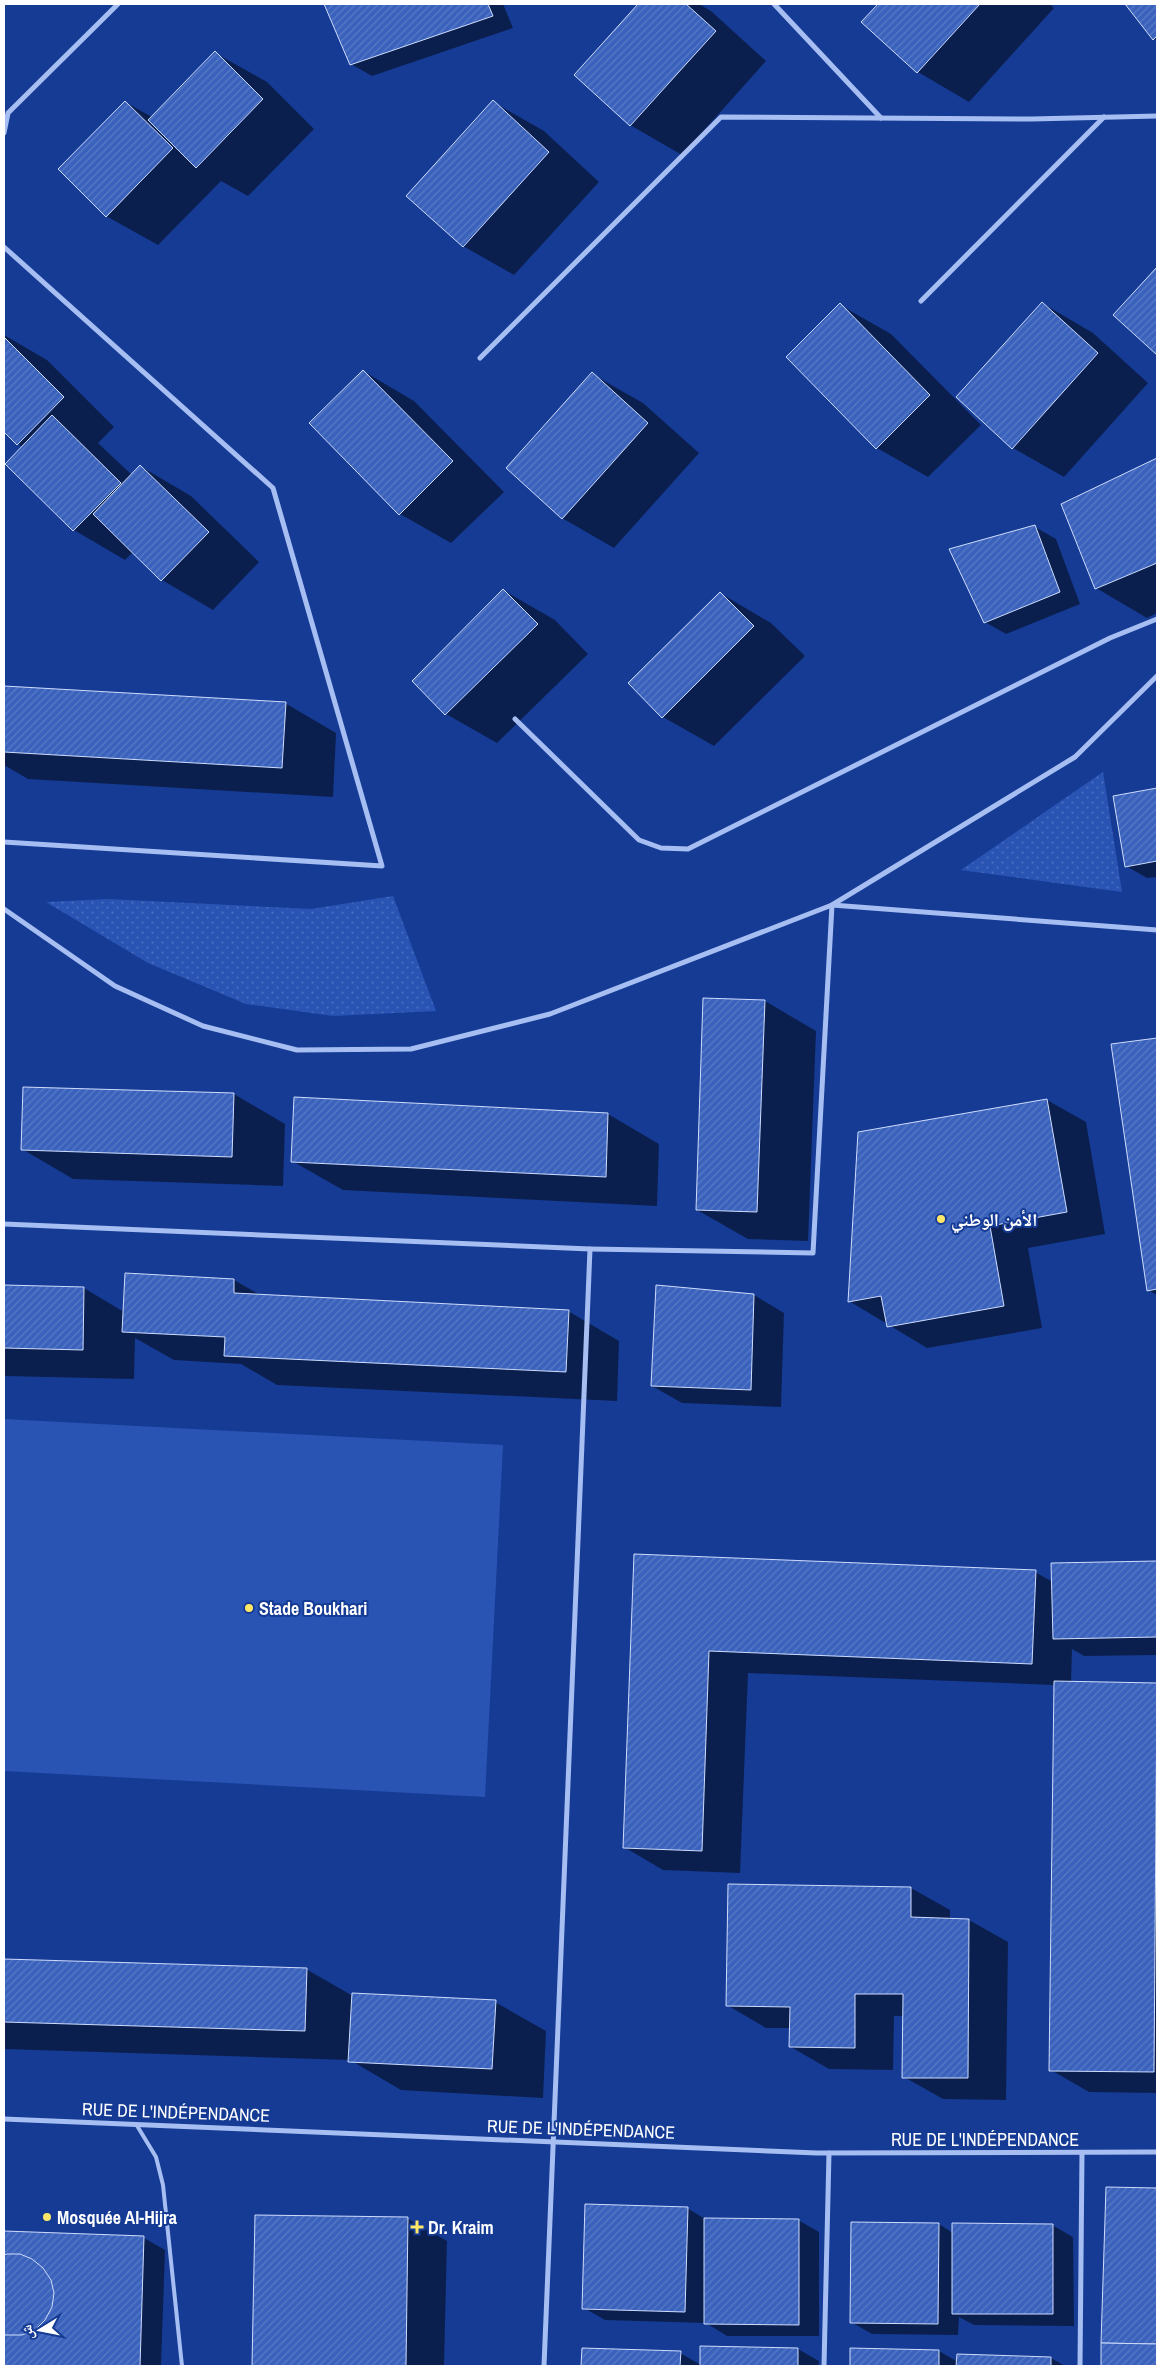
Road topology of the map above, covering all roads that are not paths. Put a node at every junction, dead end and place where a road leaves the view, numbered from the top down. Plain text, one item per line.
1 (774, 4) edge
2 (114, 5) edge
3 (1157, 116) edge
4 (1104, 117) junction
5 (881, 118) junction
6 (4, 133) edge
7 (4, 247) edge
8 (921, 302) dead end
9 (480, 358) dead end
10 (1157, 619) edge
11 (1157, 676) edge
12 (515, 719) dead end
13 (4, 842) edge
14 (832, 905) junction
15 (4, 909) edge
16 (1157, 930) edge
17 (4, 1224) edge
18 (590, 1248) junction
19 (4, 2119) edge
20 (136, 2124) junction
21 (552, 2142) junction
22 (1157, 2152) edge
23 (1082, 2153) junction
24 (829, 2154) junction
25 (182, 2366) edge
26 (544, 2366) edge
27 (824, 2366) edge
28 (1080, 2366) edge

1 - 5 street
2 - 6 street
3 - 4 street
4 - 5 street
4 - 8 street
5 - 9 street
7 - 13 street
10 - 12 street
11 - 14 street
14 - 15 street
14 - 16 street
14 - 18 street
17 - 18 street
18 - 21 street
19 - 20 street, RUE DE L'INDÉPENDANCE
20 - 21 street, RUE DE L'INDÉPENDANCE
20 - 25 lane
21 - 24 street, RUE DE L'INDÉPENDANCE
21 - 26 street
22 - 23 street, RUE DE L'INDÉPENDANCE
23 - 24 street, RUE DE L'INDÉPENDANCE
23 - 28 street
24 - 27 street

